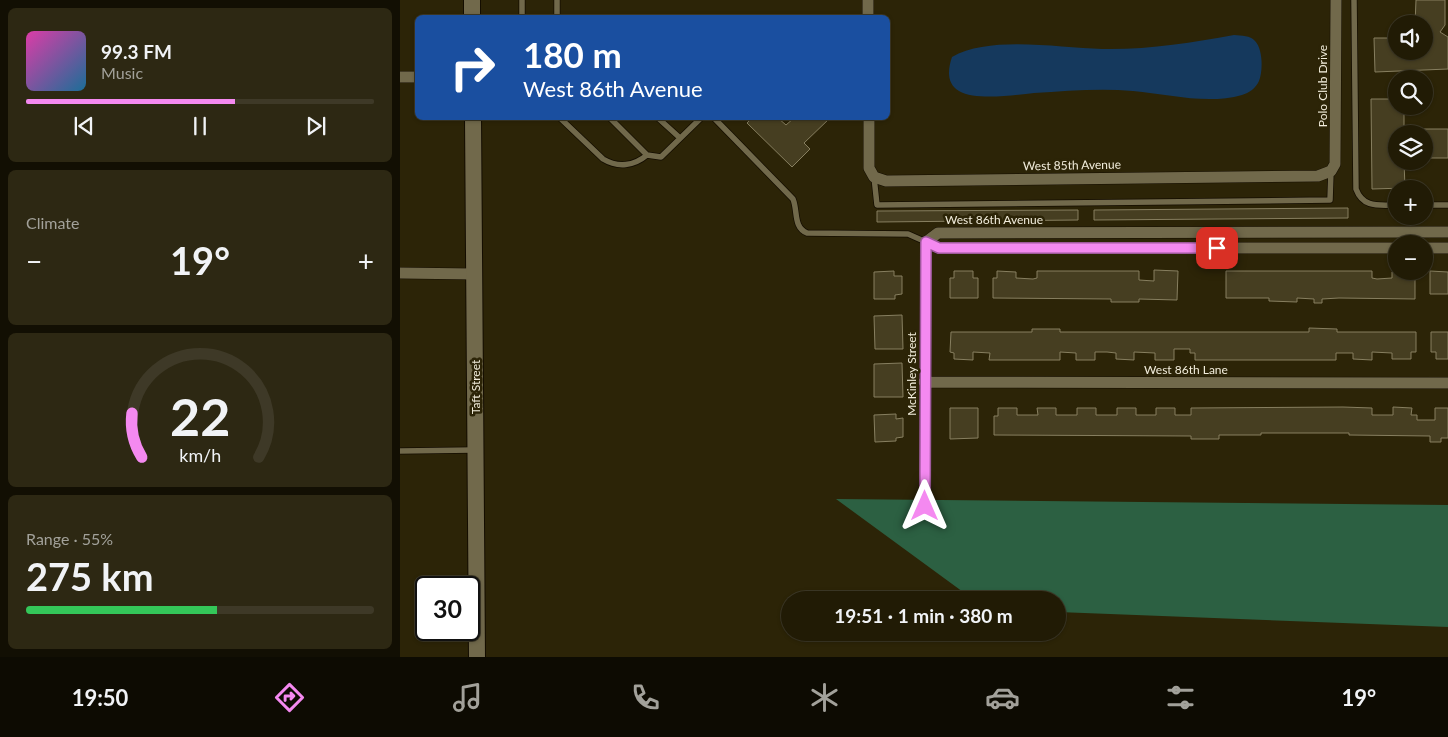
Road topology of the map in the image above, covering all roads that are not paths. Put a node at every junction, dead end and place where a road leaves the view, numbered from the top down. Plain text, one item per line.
1 (472, 0) edge
2 (522, 0) edge
3 (557, 0) edge
4 (868, 0) edge
5 (1336, 0) edge
6 (1354, 0) edge
7 (472, 15) edge
8 (522, 15) edge
9 (557, 15) edge
10 (868, 15) edge
11 (400, 77) edge
12 (415, 77) edge
13 (473, 120) edge
14 (562, 120) edge
15 (612, 120) edge
16 (660, 120) edge
17 (699, 120) edge
18 (716, 120) edge
19 (869, 120) edge
20 (680, 138) junction
21 (647, 155) junction
22 (1331, 171) junction
23 (874, 177) junction
24 (1388, 205) edge
25 (1433, 205) edge
26 (1448, 205) edge
27 (1448, 232) edge
28 (926, 242) junction
29 (1388, 248) edge
30 (1433, 248) edge
31 (1448, 248) edge
32 (400, 273) edge
33 (474, 274) junction
34 (924, 382) junction
35 (1448, 383) edge
36 (400, 450) edge
37 (475, 450) junction
38 (925, 506) dead end
39 (476, 657) edge

1 - 7 main road
2 - 8 lane
3 - 9 lane
4 - 10 street
5 - 22 street, Polo Club Drive
6 - 24 lane
11 - 12 street
13 - 33 main road, Taft Street
14 - 21 lane
15 - 21 lane
16 - 20 lane
17 - 20 lane
18 - 28 lane
19 - 23 street
20 - 21 lane
22 - 23 street, West 85th Avenue
22 - 23 lane
25 - 26 lane
27 - 28 street, West 86th Avenue
28 - 29 street
28 - 34 street, McKinley Street
30 - 31 street
32 - 33 street
33 - 37 main road, Taft Street
34 - 35 street, West 86th Lane
34 - 38 street, McKinley Street
36 - 37 lane
37 - 39 main road, Taft Street

